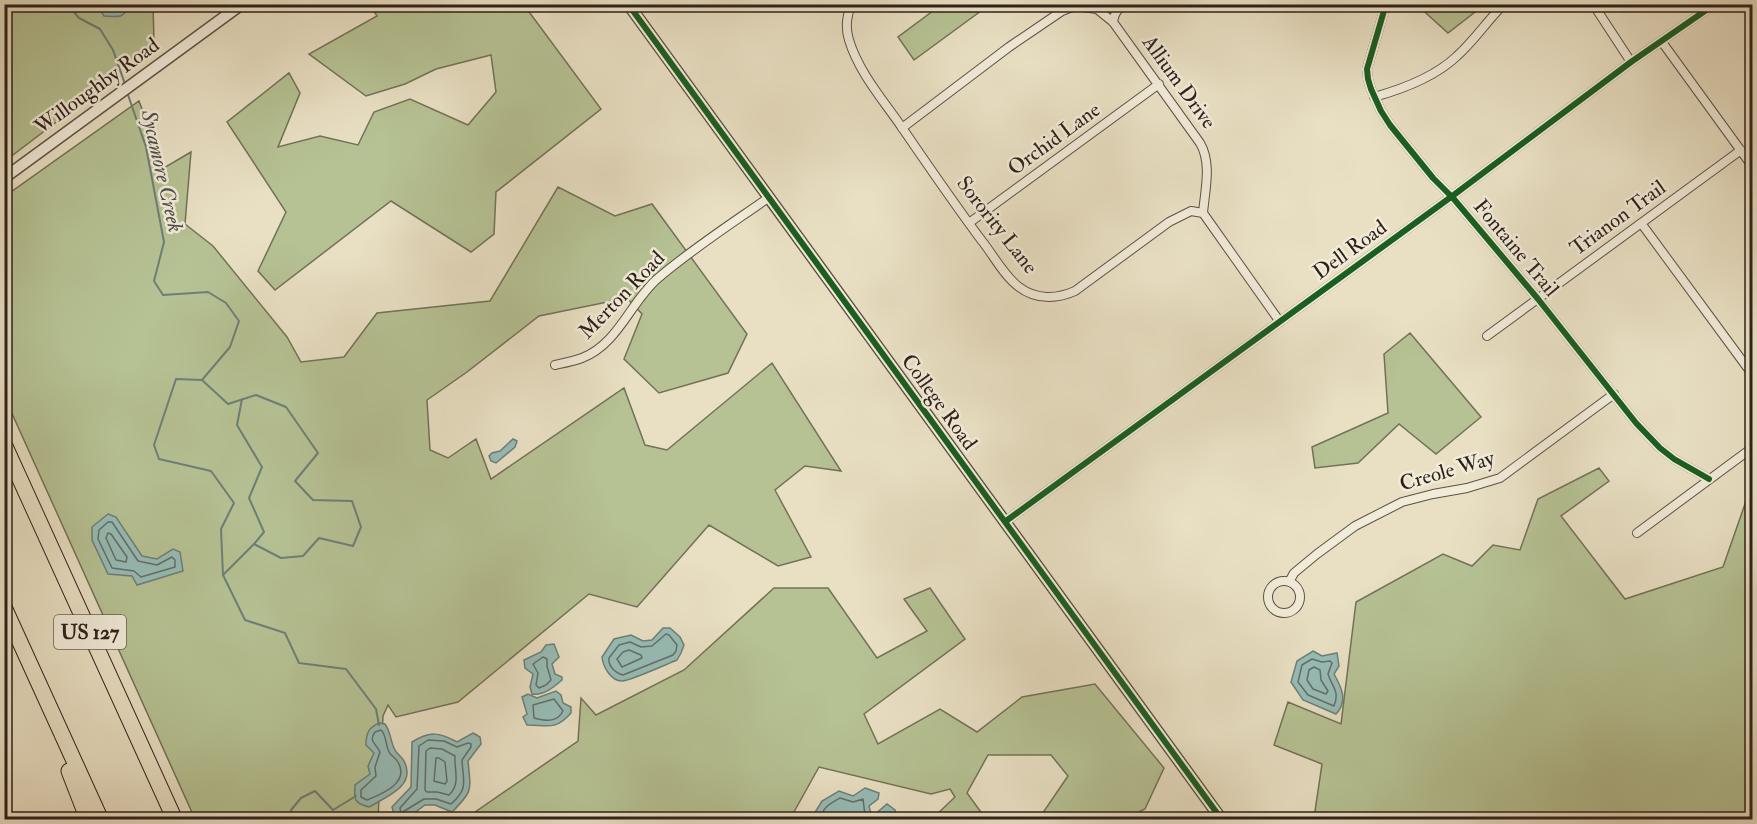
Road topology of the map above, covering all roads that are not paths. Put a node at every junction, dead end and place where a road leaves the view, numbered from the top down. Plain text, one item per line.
1 (242, 4) edge
2 (628, 4) edge
3 (851, 4) edge
4 (1127, 4) edge
5 (1386, 4) edge
6 (1504, 4) edge
7 (1593, 4) edge
8 (1714, 4) edge
9 (1113, 22) junction
10 (1662, 42) junction
11 (1630, 62) junction
12 (1159, 84) junction
13 (1374, 97) junction
14 (903, 128) junction
15 (1741, 150) junction
16 (1752, 166) edge
17 (4, 178) edge
18 (1451, 197) junction
19 (768, 198) junction
20 (1203, 213) junction
21 (969, 223) junction
22 (1641, 223) junction
23 (1538, 299) junction
24 (1280, 322) junction
25 (1488, 336) dead end
26 (555, 365) dead end
27 (1752, 374) edge
28 (1614, 394) junction
29 (4, 444) edge
30 (1752, 448) edge
31 (1709, 479) junction
32 (1006, 521) junction
33 (1637, 533) dead end
34 (1289, 582) junction
35 (4, 607) edge
36 (27, 656) junction
37 (88, 819) edge
38 (101, 819) edge
39 (175, 819) edge
40 (1222, 819) edge

1 - 17 street, Willoughby Road
2 - 19 street, College Road
3 - 14 street, Sorority Lane
4 - 9 street
5 - 13 street, Fontaine Trail
6 - 13 street
7 - 11 street
8 - 10 street, Dell Road
9 - 12 street, Allium Drive
9 - 14 street
10 - 11 street, Dell Road
10 - 15 street
11 - 18 street, Dell Road
12 - 20 street, Allium Drive
12 - 21 street, Orchid Lane
13 - 18 street, Fontaine Trail
14 - 21 street, Sorority Lane
15 - 16 street
15 - 22 street, Trianon Trail
18 - 23 street, Fontaine Trail
18 - 24 street, Dell Road
19 - 26 street, Merton Road
19 - 32 street, College Road
20 - 21 street, Sorority Lane
20 - 24 street
22 - 23 street, Trianon Trail
22 - 27 street
23 - 25 street, Trianon Trail
23 - 28 street, Fontaine Trail
24 - 32 street, Dell Road
28 - 31 street, Fontaine Trail
28 - 34 street, Creole Way
29 - 39 highway, US 127
30 - 31 street
31 - 33 street
32 - 40 street, College Road
34 - 34 street, Creole Way
35 - 36 highway, US 127
36 - 37 highway
36 - 38 highway, US 127

